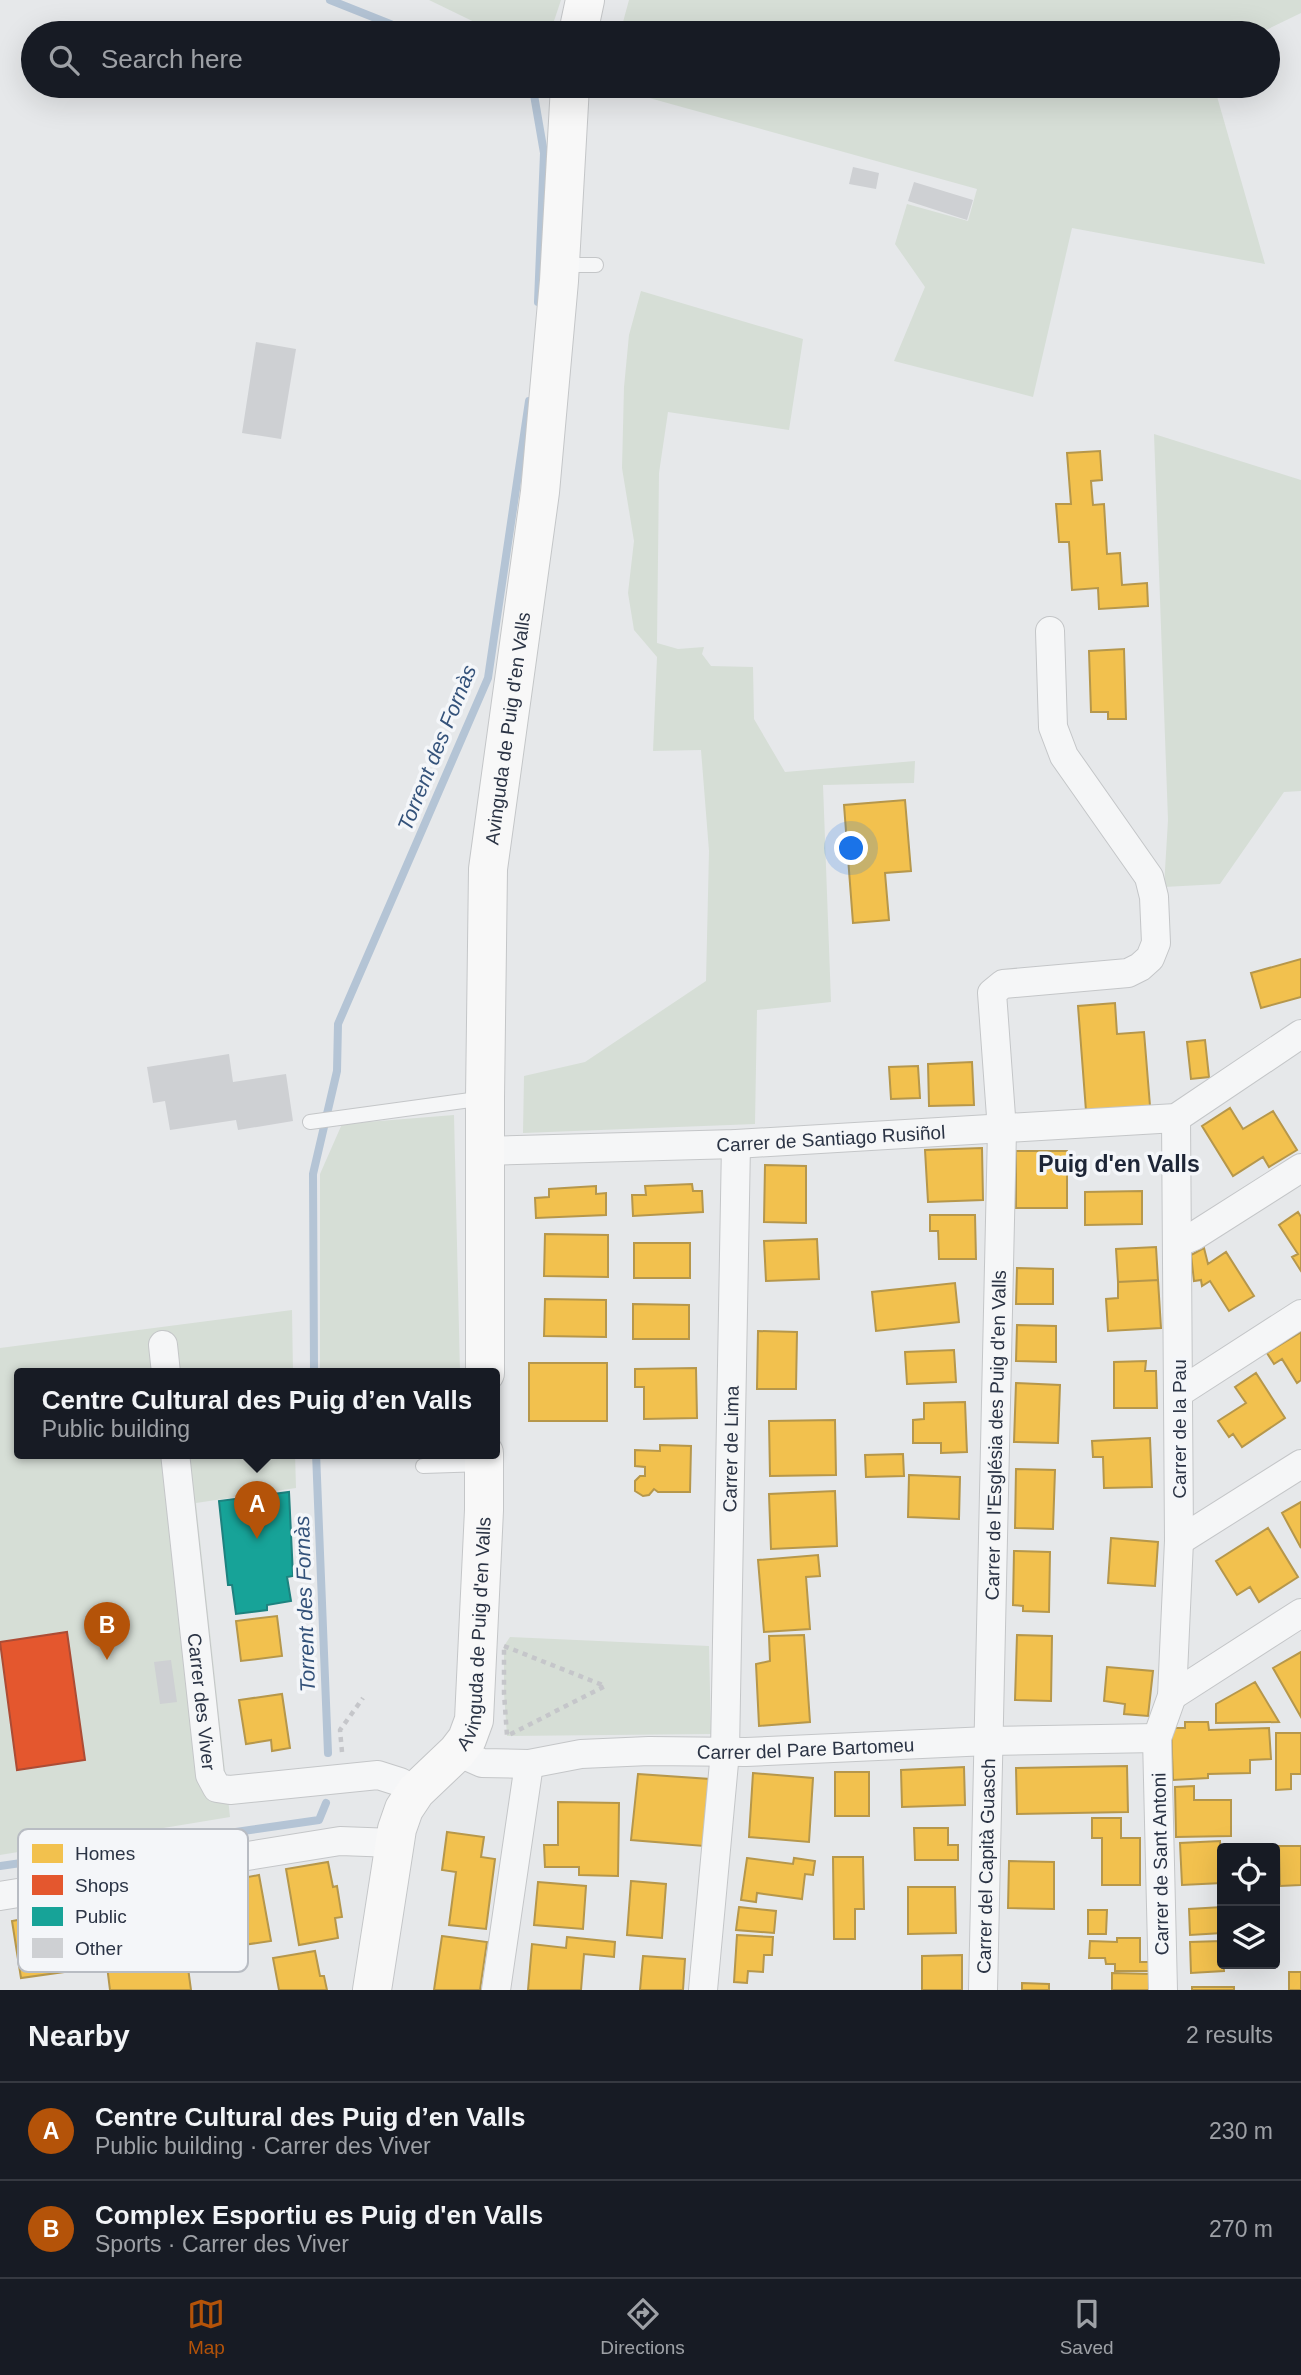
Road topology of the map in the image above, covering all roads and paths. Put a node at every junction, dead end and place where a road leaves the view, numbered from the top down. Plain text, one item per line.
1 (585, 0) edge
2 (581, 21) edge
3 (571, 98) edge
4 (1050, 631) dead end
5 (1301, 1034) edge
6 (485, 1098) junction
7 (1176, 1118) junction
8 (310, 1122) dead end
9 (1002, 1130) junction
10 (736, 1144) junction
11 (485, 1151) junction
12 (1301, 1168) edge
13 (1177, 1243) junction
14 (1301, 1314) edge
15 (485, 1368) edge
16 (1180, 1392) junction
17 (176, 1459) edge
18 (484, 1459) edge
19 (1301, 1464) edge
20 (423, 1466) dead end
21 (1179, 1542) junction
22 (1301, 1613) edge
23 (504, 1646) joint
24 (1172, 1696) junction
25 (363, 1698) dead end
26 (1157, 1738) junction
27 (988, 1741) junction
28 (457, 1752) junction
29 (725, 1752) junction
30 (342, 1754) dead end
31 (529, 1764) junction
32 (416, 1791) junction
33 (394, 1843) junction
34 (248, 1856) edge
35 (18, 1893) edge
36 (0, 1896) edge
37 (372, 1990) edge
38 (496, 1990) edge
39 (704, 1990) edge
40 (982, 1990) edge
41 (1163, 1990) edge

1 - 2 street
3 - 6 street, Avinguda de Puig d'en Valls
4 - 9 street, Carrer de l'Església des Puig d'en Valls
5 - 7 street
6 - 8 lane
6 - 11 street, Avinguda de Puig d'en Valls
7 - 9 street, Carrer de Santiago Rusiñol
7 - 13 street, Carrer de la Pau
9 - 10 street, Carrer de Santiago Rusiñol
9 - 27 street, Carrer de l'Església des Puig d'en Valls
10 - 11 street, Carrer de Santiago Rusiñol
10 - 29 street, Carrer de Lima
11 - 15 street, Avinguda de Puig d'en Valls
12 - 13 street
13 - 16 street, Carrer de la Pau
14 - 16 street
16 - 21 street, Carrer de la Pau
17 - 32 street, Carrer des Viver
18 - 20 lane
18 - 28 street, Avinguda de Puig d'en Valls
19 - 21 street
21 - 24 street, Carrer de la Pau
22 - 24 street
23 - 23 path
24 - 26 street, Carrer de la Pau
25 - 30 path
26 - 27 street, Carrer del Pare Bartomeu
26 - 41 street, Carrer de Sant Antoni
27 - 29 street, Carrer del Pare Bartomeu
27 - 40 street, Carrer del Capità Guasch
28 - 31 street, Carrer del Pare Bartomeu
28 - 32 street, Avinguda de Puig d'en Valls
29 - 31 street, Carrer del Pare Bartomeu
29 - 39 street, Carrer de Lima
31 - 38 street
32 - 33 street, Avinguda de Puig d'en Valls
33 - 34 street
33 - 37 street, Avinguda de Puig d'en Valls
35 - 36 street

